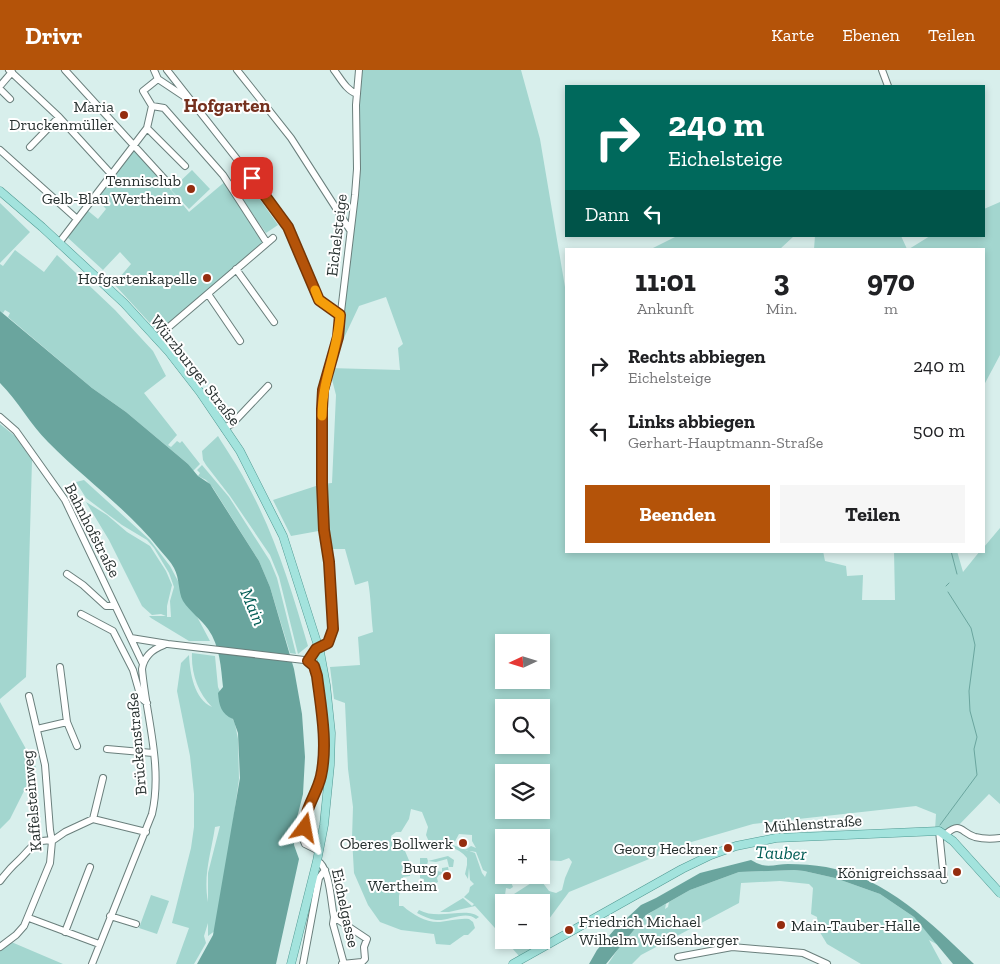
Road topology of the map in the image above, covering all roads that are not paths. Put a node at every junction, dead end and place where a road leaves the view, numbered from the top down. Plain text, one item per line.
1 (65, 70) edge
2 (154, 70) edge
3 (167, 70) edge
4 (237, 70) edge
5 (334, 70) edge
6 (359, 70) edge
7 (882, 70) edge
8 (11, 71) edge
9 (158, 79) junction
10 (888, 85) edge
11 (0, 87) edge
12 (357, 94) junction
13 (10, 98) dead end
14 (193, 103) junction
15 (152, 106) junction
16 (59, 117) junction
17 (147, 128) junction
18 (134, 145) junction
19 (30, 147) dead end
20 (0, 150) edge
21 (185, 166) dead end
22 (112, 175) junction
23 (169, 184) dead end
24 (0, 191) edge
25 (77, 219) junction
26 (350, 230) junction
27 (273, 238) dead end
28 (59, 243) junction
29 (267, 243) junction
30 (236, 269) junction
31 (208, 294) junction
32 (340, 315) junction
33 (274, 322) dead end
34 (156, 338) junction
35 (240, 340) dead end
36 (268, 386) dead end
37 (0, 417) edge
38 (224, 428) junction
39 (67, 574) dead end
40 (114, 606) junction
41 (81, 614) dead end
42 (131, 638) junction
43 (170, 644) junction
44 (307, 659) junction
45 (143, 664) junction
46 (60, 667) dead end
47 (29, 696) dead end
48 (147, 703) junction
49 (67, 722) junction
50 (37, 729) junction
51 (77, 746) dead end
52 (107, 749) dead end
53 (153, 753) junction
54 (103, 778) dead end
55 (93, 818) junction
56 (305, 819) junction
57 (146, 832) junction
58 (942, 833) junction
59 (1000, 838) edge
60 (52, 841) junction
61 (321, 842) junction
62 (319, 851) junction
63 (317, 861) junction
64 (90, 867) dead end
65 (325, 870) junction
66 (944, 880) dead end
67 (0, 881) edge
68 (1000, 893) edge
69 (110, 916) junction
70 (334, 917) junction
71 (29, 918) junction
72 (136, 924) dead end
73 (65, 932) junction
74 (99, 944) junction
75 (0, 947) edge
76 (678, 957) dead end
77 (92, 964) edge
78 (291, 964) edge
79 (303, 964) edge
80 (343, 964) edge
81 (513, 964) edge
82 (827, 964) edge

1 - 18 street
2 - 9 street
3 - 14 street
4 - 26 street
5 - 12 street
6 - 12 street, Eichelsteige
7 - 10 street
8 - 11 street
8 - 16 street
9 - 14 street
9 - 15 street
11 - 13 street
12 - 26 street, Eichelsteige
14 - 32 street
15 - 17 street
15 - 29 street
16 - 19 street
16 - 22 street
17 - 18 street
17 - 21 street
18 - 22 street
18 - 23 street
20 - 25 street
22 - 25 street
24 - 28 main road, Würzburger Straße
25 - 28 street
26 - 32 street, Eichelsteige
27 - 29 street
28 - 34 main road, Würzburger Straße
29 - 30 street
30 - 31 street
30 - 33 street
31 - 34 street
31 - 35 street
32 - 44 street, Eichelsteige, bridge
34 - 38 main road, Würzburger Straße
36 - 38 street
37 - 40 street, Bahnhofstraße
38 - 61 main road, Würzburger Straße
39 - 40 street
40 - 42 street, Bahnhofstraße
41 - 48 street
42 - 43 street
42 - 45 street, Bahnhofstraße
43 - 44 street
43 - 45 street
44 - 56 street
45 - 48 street, Brückenstraße
46 - 49 street
47 - 50 street, Kaffelsteinweg
48 - 53 street, Brückenstraße
49 - 50 street
49 - 51 street
50 - 60 street, Kaffelsteinweg
52 - 53 street
53 - 57 street, Brückenstraße
54 - 55 street
55 - 57 street
55 - 60 street
56 - 61 street
56 - 62 street
57 - 69 street, Brückenstraße
58 - 59 street
58 - 66 street
58 - 68 main road
58 - 81 main road, Mühlenstraße
60 - 67 street
60 - 71 street, Kaffelsteinweg
61 - 62 main road
62 - 63 main road
63 - 65 street, Eichelgasse
63 - 78 main road
64 - 73 street
65 - 70 street, Eichelgasse
65 - 79 street
69 - 72 street
69 - 74 street, Brückenstraße
70 - 80 street, Eichelgasse
70 - 80 street
71 - 73 street
71 - 75 street, Kaffelsteinweg
73 - 74 street
74 - 77 street, Brückenstraße
76 - 82 street

